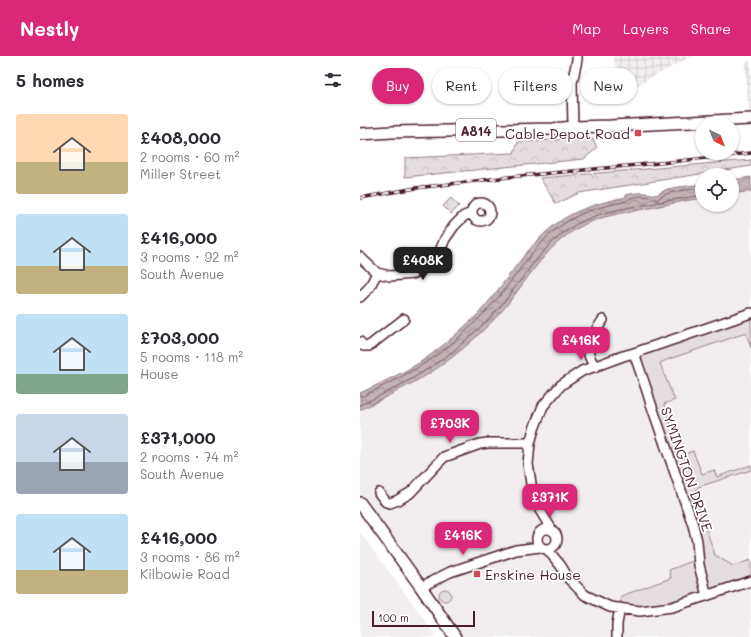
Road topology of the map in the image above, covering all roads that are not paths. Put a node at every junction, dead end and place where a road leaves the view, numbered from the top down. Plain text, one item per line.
1 (577, 56) edge
2 (751, 120) edge
3 (573, 127) junction
4 (360, 134) edge
5 (472, 213) dead end
6 (360, 257) edge
7 (376, 273) junction
8 (360, 297) edge
9 (751, 313) edge
10 (404, 320) dead end
11 (603, 320) dead end
12 (361, 346) edge
13 (634, 353) junction
14 (595, 367) junction
15 (530, 443) junction
16 (379, 493) dead end
17 (360, 503) edge
18 (538, 507) junction
19 (552, 530) junction
20 (538, 534) junction
21 (556, 542) junction
22 (543, 548) junction
23 (516, 550) junction
24 (561, 566) junction
25 (751, 581) edge
26 (421, 587) junction
27 (707, 596) junction
28 (620, 608) junction
29 (455, 637) edge
30 (617, 637) edge

1 - 3 street
2 - 3 main road, A814
3 - 4 main road, A814
5 - 7 street
6 - 7 street
7 - 8 street
9 - 13 street
10 - 12 street
11 - 14 street
13 - 14 street
13 - 27 street, SYMINGTON DRIVE
14 - 15 street
15 - 16 street
15 - 18 street
17 - 26 main road
18 - 19 street
18 - 20 street
19 - 20 street
19 - 21 street
20 - 22 street
20 - 23 street
21 - 22 street
21 - 24 street
22 - 23 street
22 - 24 street
23 - 26 street
24 - 28 street
25 - 27 street
26 - 29 main road
27 - 28 street
28 - 30 street

